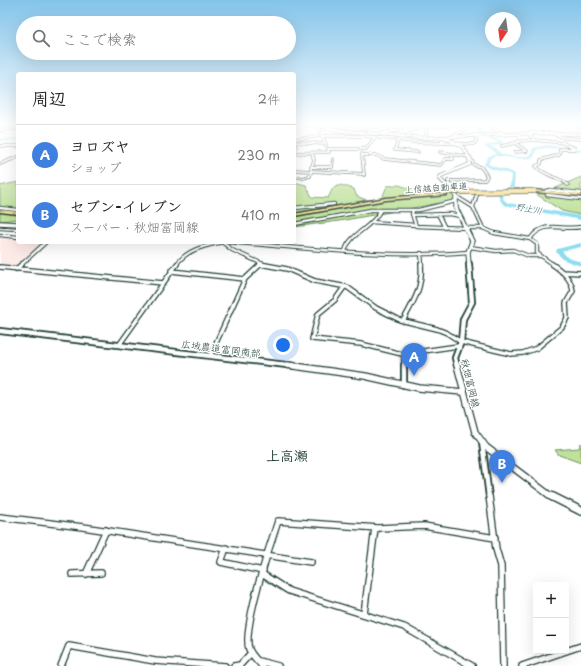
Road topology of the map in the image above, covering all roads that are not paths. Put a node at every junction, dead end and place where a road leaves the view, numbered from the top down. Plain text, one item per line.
1 (313, 156) edge
2 (362, 156) edge
3 (378, 156) edge
4 (452, 156) edge
5 (469, 156) joint
6 (555, 156) edge
7 (16, 158) edge
8 (333, 159) dead end
9 (0, 164) edge
10 (312, 165) junction
11 (324, 165) dead end
12 (296, 170) edge
13 (311, 172) junction
14 (296, 176) edge
15 (568, 185) dead end
16 (451, 189) junction
17 (546, 191) dead end
18 (477, 194) dead end
19 (547, 195) dead end
20 (581, 196) edge
21 (457, 197) junction
22 (456, 201) junction
23 (334, 204) dead end
24 (473, 206) junction
25 (0, 208) edge
26 (296, 208) edge
27 (16, 210) edge
28 (413, 210) junction
29 (380, 211) junction
30 (0, 213) edge
31 (16, 214) edge
32 (296, 214) edge
33 (438, 214) junction
34 (413, 215) junction
35 (460, 216) junction
36 (372, 222) junction
37 (0, 223) edge
38 (16, 224) edge
39 (296, 224) edge
40 (415, 225) junction
41 (581, 227) edge
42 (0, 228) edge
43 (445, 228) junction
44 (467, 228) junction
45 (483, 228) junction
46 (16, 229) edge
47 (0, 235) edge
48 (16, 237) edge
49 (530, 239) junction
50 (44, 244) edge
51 (215, 244) edge
52 (227, 244) edge
53 (251, 244) edge
54 (470, 247) junction
55 (345, 251) junction
56 (468, 252) junction
57 (421, 253) junction
58 (540, 256) junction
59 (261, 264) junction
60 (0, 267) edge
61 (16, 269) junction
62 (171, 271) junction
63 (562, 272) junction
64 (581, 273) edge
65 (245, 279) junction
66 (163, 283) junction
67 (345, 286) junction
68 (403, 321) junction
69 (0, 331) edge
70 (459, 344) junction
71 (119, 345) junction
72 (404, 354) junction
73 (210, 356) junction
74 (404, 385) junction
75 (463, 392) junction
76 (482, 442) junction
77 (581, 511) edge
78 (1, 518) edge
79 (376, 528) junction
80 (106, 530) junction
81 (495, 538) junction
82 (226, 548) junction
83 (267, 554) junction
84 (311, 562) dead end
85 (263, 572) junction
86 (101, 573) dead end
87 (72, 574) dead end
88 (86, 574) junction
89 (364, 614) junction
90 (581, 646) edge
91 (569, 650) edge
92 (251, 653) junction
93 (557, 654) edge
94 (260, 663) edge
95 (61, 666) edge
96 (225, 666) edge
97 (234, 666) edge
98 (278, 666) edge
99 (472, 666) edge
100 (503, 666) edge
101 (522, 666) edge

1 - 10 street
2 - 13 street
3 - 4 street
5 - 16 main road
5 - 16 street
6 - 15 street
7 - 9 street
8 - 10 street
10 - 11 street
10 - 13 street
12 - 13 street
13 - 14 street
16 - 21 main road
17 - 20 street
18 - 24 street
19 - 20 street
20 - 32 highway, 上信越自動車道, bridge
21 - 22 main road
21 - 24 street
22 - 28 street
22 - 35 main road
23 - 26 street
24 - 45 street
25 - 27 street
28 - 29 street
28 - 34 street
29 - 36 street
29 - 39 street
30 - 31 highway
33 - 34 street
33 - 35 street
33 - 43 street
34 - 40 street
35 - 44 main road
36 - 40 street
36 - 55 street
37 - 38 main road
40 - 43 street
41 - 49 street
42 - 46 street
43 - 44 street
44 - 45 street
44 - 54 main road
45 - 49 street
47 - 48 street
49 - 58 street
50 - 61 street
51 - 62 street
52 - 59 street
53 - 55 street
54 - 56 main road, 秋畑富岡線
54 - 58 street
55 - 57 street
56 - 57 street
56 - 70 main road, 秋畑富岡線
57 - 68 street
58 - 63 street
59 - 65 street
59 - 67 street
60 - 61 street
61 - 66 street
62 - 65 street
62 - 66 street
63 - 64 street
63 - 70 street
65 - 73 street
66 - 71 street
67 - 68 street
67 - 72 street
68 - 70 street
69 - 71 main road, 広域農道富岡南部
70 - 72 street
70 - 75 main road, 秋畑富岡線
71 - 73 main road, 広域農道富岡南部
72 - 74 street
73 - 74 main road, 広域農道富岡南部
74 - 75 main road, 広域農道富岡南部
75 - 76 main road, 秋畑富岡線
76 - 77 main road, 秋畑富岡線
76 - 81 street
78 - 80 street
79 - 81 street
79 - 83 street
79 - 89 street
80 - 82 street
80 - 88 street
81 - 100 street
82 - 83 street
82 - 85 street
83 - 84 street
83 - 85 street
85 - 89 street
85 - 92 street
86 - 88 street
87 - 88 street
89 - 99 street
90 - 91 street
92 - 94 street
92 - 97 street
93 - 101 street
94 - 98 street
95 - 96 street

